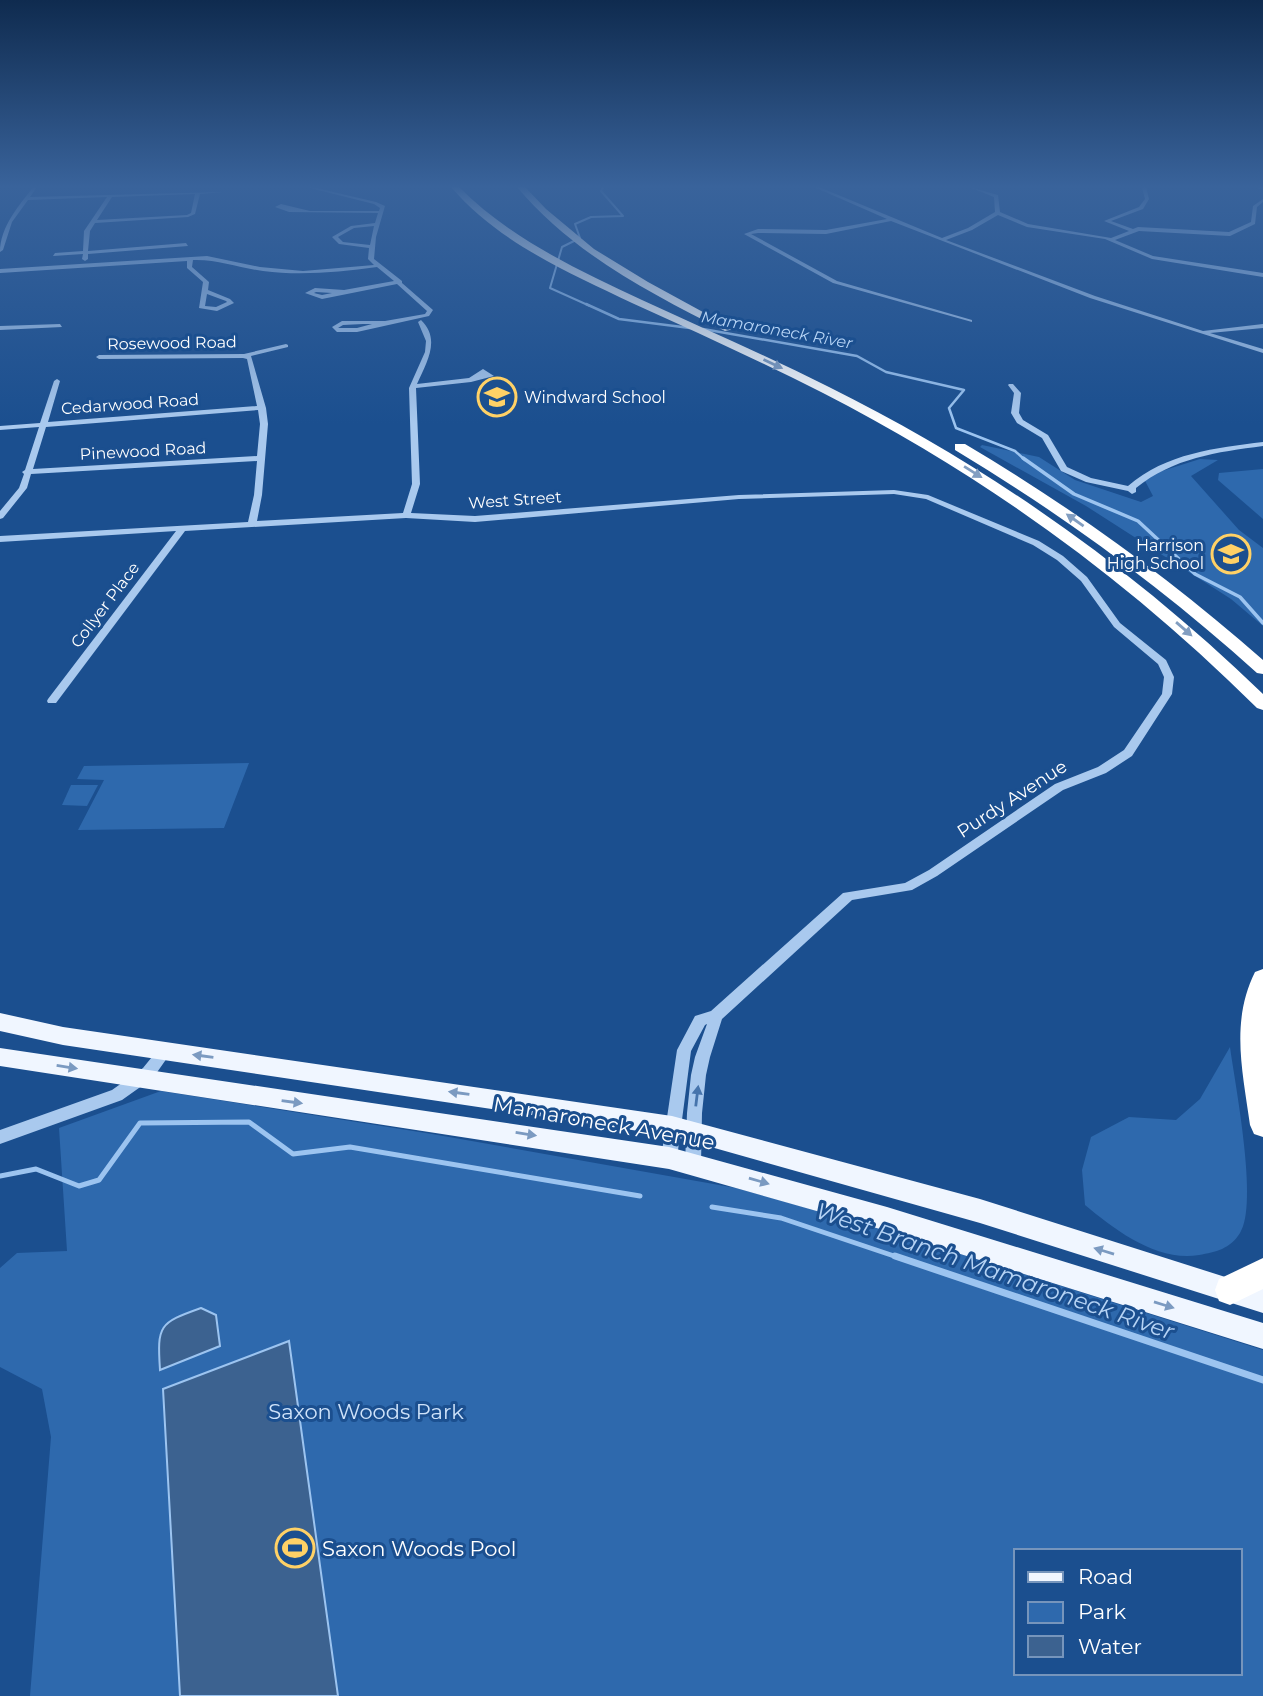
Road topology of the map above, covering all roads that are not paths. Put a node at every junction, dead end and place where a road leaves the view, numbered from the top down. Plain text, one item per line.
1 (68, 266) edge
2 (189, 266) edge
3 (249, 266) edge
4 (374, 266) edge
5 (376, 266) edge
6 (564, 266) edge
7 (613, 266) edge
8 (806, 266) edge
9 (1017, 266) edge
10 (1208, 266) edge
11 (0, 271) edge
12 (1263, 275) edge
13 (400, 282) junction
14 (205, 291) junction
15 (344, 292) junction
16 (418, 320) junction
17 (970, 321) dead end
18 (385, 323) junction
19 (60, 326) dead end
20 (1263, 326) edge
21 (0, 328) edge
22 (717, 331) junction
23 (1198, 333) junction
24 (286, 346) dead end
25 (1263, 351) edge
26 (244, 356) junction
27 (99, 357) dead end
28 (471, 380) dead end
29 (57, 381) dead end
30 (1011, 385) dead end
31 (414, 386) junction
32 (262, 408) junction
33 (42, 424) junction
34 (0, 428) edge
35 (1263, 444) edge
36 (262, 458) junction
37 (26, 472) junction
38 (406, 515) junction
39 (0, 516) edge
40 (252, 523) junction
41 (183, 528) junction
42 (1023, 537) joint
43 (0, 539) edge
44 (1120, 551) junction
45 (1206, 648) junction
46 (1263, 657) edge
47 (1263, 668) edge
48 (52, 701) dead end
49 (1263, 704) edge
50 (1263, 718) edge
51 (1263, 979) edge
52 (715, 1016) junction
53 (0, 1023) edge
54 (165, 1051) junction
55 (0, 1057) edge
56 (141, 1079) junction
57 (1263, 1125) edge
58 (683, 1128) junction
59 (0, 1137) edge
60 (681, 1161) junction
61 (1263, 1273) edge
62 (1230, 1290) junction
63 (1263, 1301) edge
64 (1263, 1336) edge

1 - 11 street
2 - 14 street
3 - 4 street
5 - 13 street
6 - 22 highway
7 - 22 highway
8 - 17 street
9 - 23 street
10 - 12 street
13 - 15 street
13 - 16 street
14 - 14 street
15 - 15 street
16 - 18 street
16 - 31 street
18 - 18 street
19 - 21 street
20 - 23 street
44 -> 22 highway
22 -> 45 highway
23 - 25 street
24 - 26 street, Rosewood Road
26 - 27 street, Rosewood Road
26 - 32 street
28 - 31 street
29 - 33 street
30 - 35 street
31 - 38 street
32 - 33 street, Cedarwood Road
32 - 36 street
33 - 34 street, Cedarwood Road
33 - 37 street
36 - 37 street, Pinewood Road
36 - 40 street
37 - 39 street
38 - 40 street, West Street
38 - 42 street, West Street
40 - 41 street, West Street
41 - 43 street, West Street
41 - 48 street, Collyer Place
42 - 52 street, Purdy Avenue
44 - 46 highway
44 - 47 highway
45 - 49 highway
45 - 50 highway
51 - 57 highway
58 -> 52 street, Purdy Avenue
52 - 58 street, Purdy Avenue
53 - 54 main road, Mamaroneck Avenue
54 - 56 street
58 -> 54 main road, Mamaroneck Avenue
55 -> 56 main road, Mamaroneck Avenue
56 - 59 street
56 -> 60 main road, Mamaroneck Avenue
58 - 60 street, Purdy Avenue
58 - 60 street, Purdy Avenue
62 -> 58 main road, Mamaroneck Avenue
60 -> 64 main road, Mamaroneck Avenue
61 - 62 highway
62 - 63 main road, Mamaroneck Avenue

